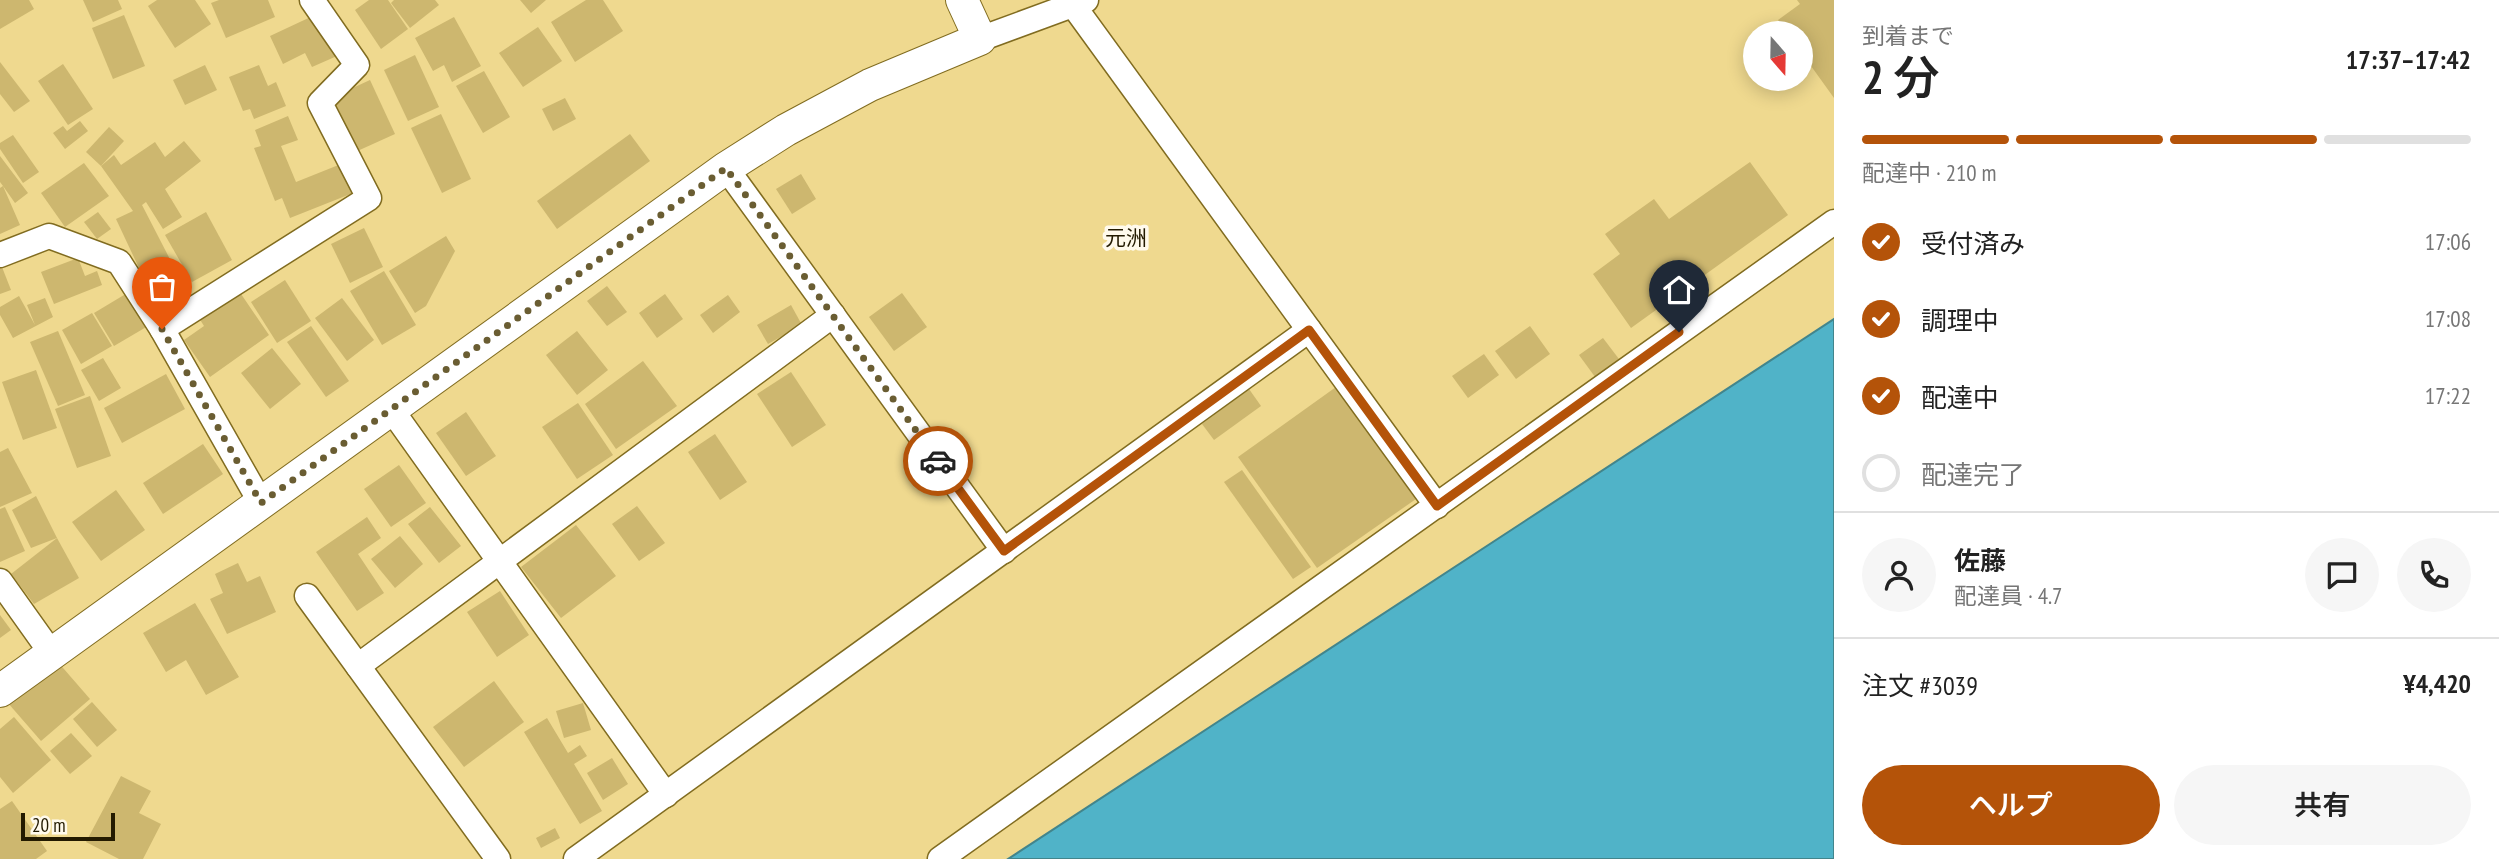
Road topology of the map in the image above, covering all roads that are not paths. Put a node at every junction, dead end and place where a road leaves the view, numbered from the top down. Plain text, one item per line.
1 (312, 0) edge
2 (962, 0) edge
3 (1080, 2) edge
4 (980, 39) junction
5 (726, 168) junction
6 (1834, 222) edge
7 (0, 255) edge
8 (833, 315) junction
9 (162, 329) junction
10 (1309, 330) junction
11 (391, 409) junction
12 (261, 503) junction
13 (1437, 506) junction
14 (1004, 551) junction
15 (499, 562) junction
16 (0, 582) edge
17 (307, 596) dead end
18 (51, 654) junction
19 (358, 667) junction
20 (0, 691) edge
21 (666, 795) junction
22 (498, 859) edge
23 (576, 859) edge
24 (940, 859) edge

1 - 9 street
2 - 4 street
3 - 4 street
3 - 10 street
4 - 5 street
5 - 8 street
5 - 11 street
6 - 13 street
7 - 9 street
8 - 14 street
8 - 15 street
9 - 12 street
10 - 13 street
10 - 14 street
11 - 12 street
11 - 15 street
12 - 18 street
13 - 24 street
14 - 21 street
15 - 19 street
15 - 21 street
16 - 18 street
17 - 19 street
18 - 20 street
19 - 22 street
21 - 23 street

